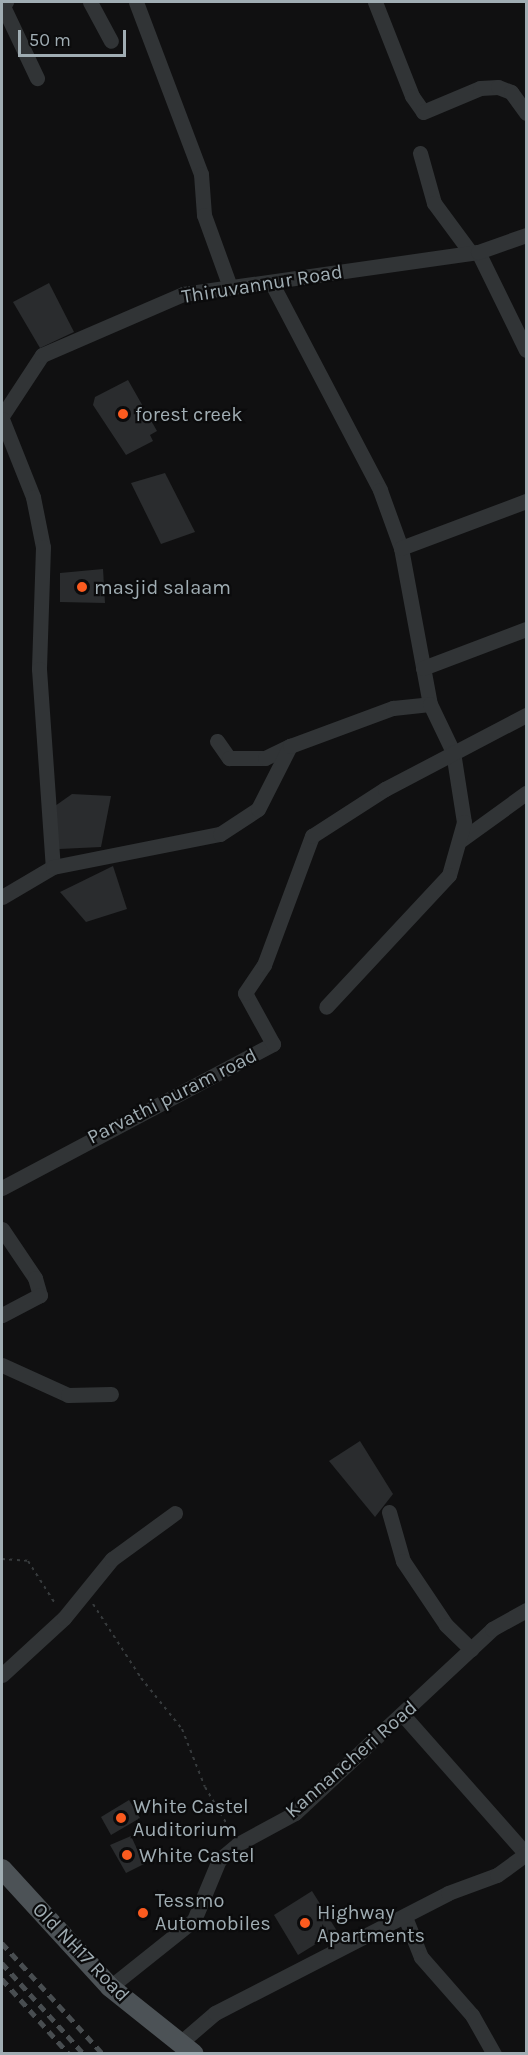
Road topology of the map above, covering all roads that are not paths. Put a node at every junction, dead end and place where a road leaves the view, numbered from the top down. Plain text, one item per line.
1 (6, 2) edge
2 (90, 2) edge
3 (136, 2) edge
4 (375, 2) edge
5 (2, 4) edge
6 (111, 41) dead end
7 (37, 78) dead end
8 (526, 113) edge
9 (420, 153) dead end
10 (526, 235) edge
11 (474, 252) junction
12 (271, 282) junction
13 (230, 287) junction
14 (526, 350) edge
15 (2, 417) edge
16 (526, 501) edge
17 (401, 548) junction
18 (526, 629) edge
19 (423, 668) junction
20 (430, 704) junction
21 (526, 715) edge
22 (217, 741) dead end
23 (290, 746) junction
24 (453, 752) junction
25 (526, 793) edge
26 (461, 840) junction
27 (53, 867) junction
28 (2, 897) edge
29 (326, 1007) dead end
30 (2, 1188) edge
31 (2, 1229) edge
32 (2, 1315) edge
33 (2, 1365) edge
34 (111, 1394) dead end
35 (389, 1512) dead end
36 (175, 1513) dead end
37 (526, 1610) edge
38 (471, 1649) junction
39 (2, 1675) edge
40 (403, 1715) junction
41 (526, 1854) edge
42 (2, 1869) edge
43 (405, 1917) junction
44 (110, 1987) junction
45 (187, 2048) edge
46 (494, 2054) edge

1 - 5 street
2 - 6 street
3 - 13 street
4 - 8 street
5 - 7 street
9 - 11 street
10 - 11 street, Thiruvannur Road
11 - 12 street, Thiruvannur Road
11 - 14 street
12 - 13 street, Thiruvannur Road
12 - 17 street
13 - 15 street, Thiruvannur Road
15 - 27 street
16 - 17 street
17 - 19 street
18 - 19 street
19 - 20 street
20 - 23 street
20 - 24 street
21 - 24 street, Parvathi puram road
22 - 23 street
23 - 27 street
24 - 26 street
24 - 30 street, Parvathi puram road
25 - 26 street
26 - 29 street
27 - 28 street
31 - 32 street
33 - 34 street
35 - 38 street
36 - 39 street
37 - 38 street, Kannancheri Road
38 - 40 street, Kannancheri Road
40 - 41 street
40 - 44 street, Kannancheri Road
41 - 43 street
42 - 44 main road, Old NH17 Road
43 - 45 street
43 - 46 street
44 - 45 main road, Old NH17 Road

